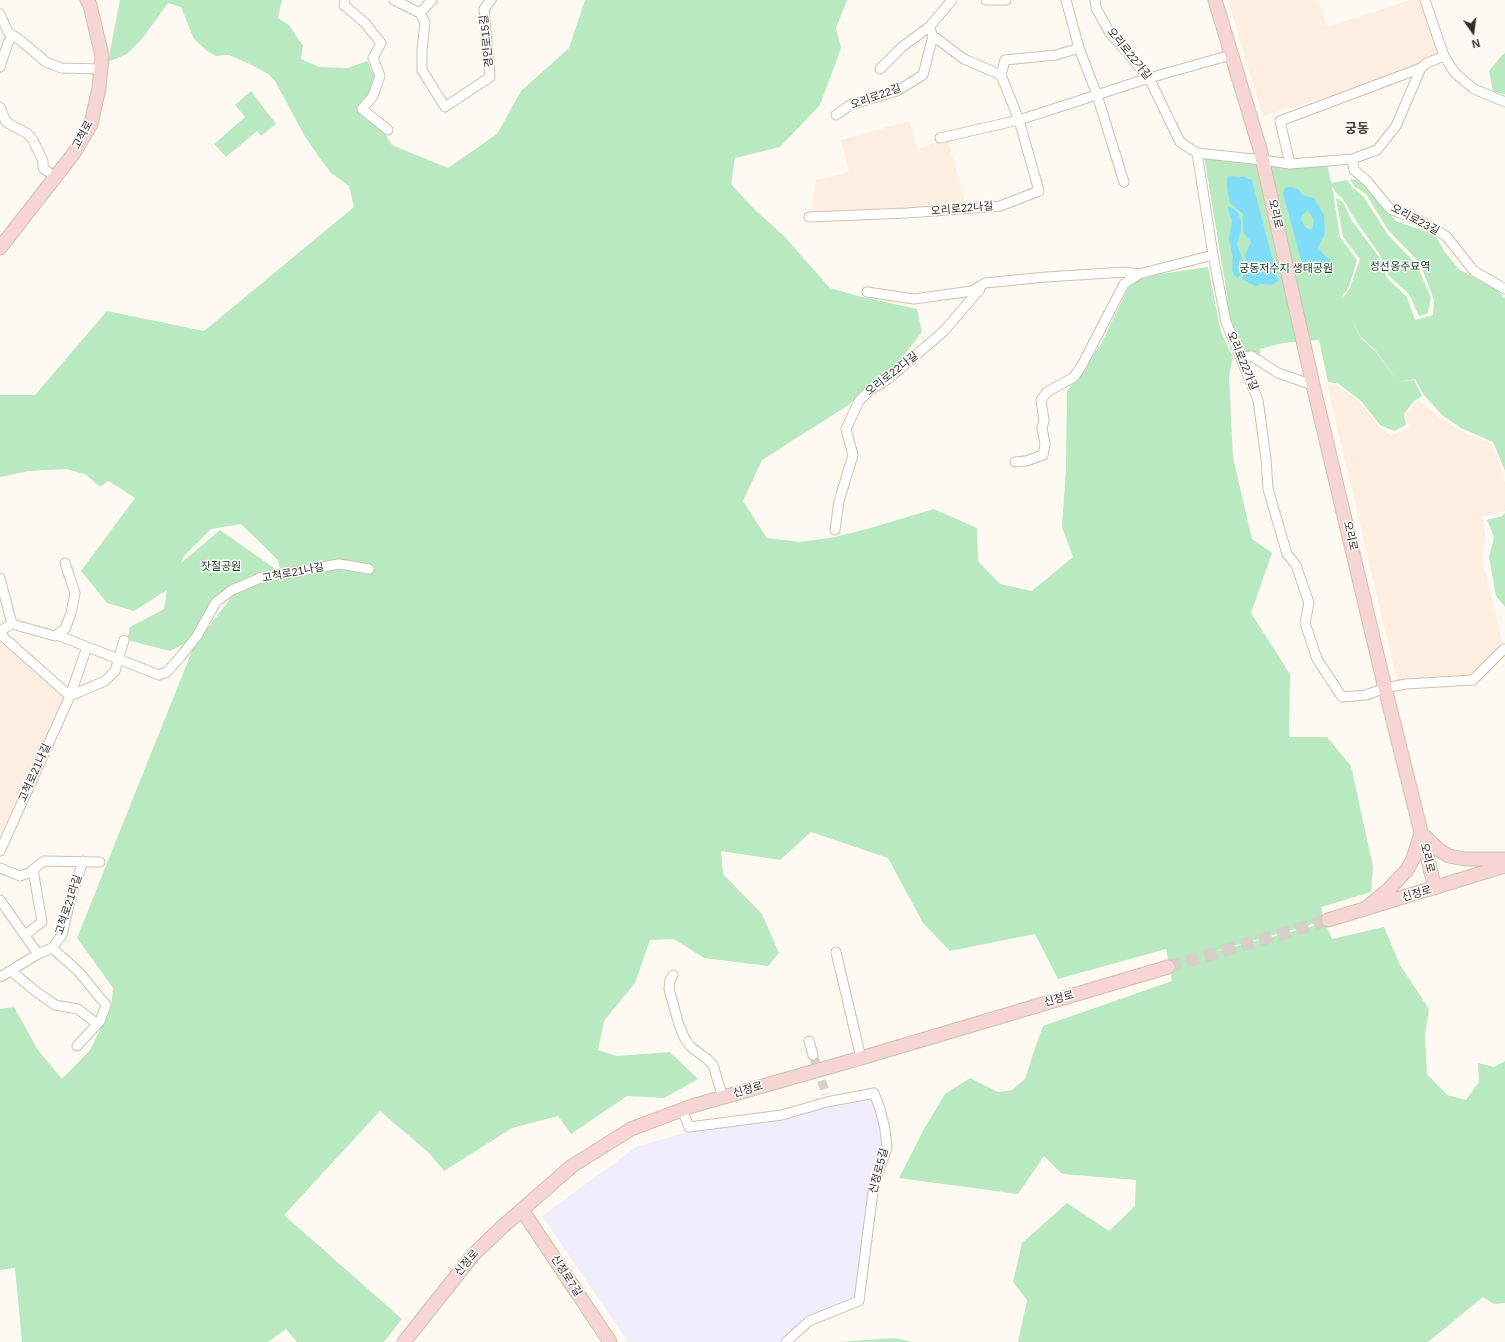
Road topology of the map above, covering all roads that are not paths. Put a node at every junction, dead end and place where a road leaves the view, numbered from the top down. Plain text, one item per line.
1 (87, 0) edge
2 (345, 0) edge
3 (394, 0) edge
4 (432, 0) edge
5 (491, 0) edge
6 (952, 0) edge
7 (986, 0) edge
8 (1006, 0) edge
9 (1066, 0) edge
10 (1095, 0) edge
11 (1215, 0) edge
12 (1425, 0) edge
13 (0, 14) edge
14 (420, 14) junction
15 (929, 27) junction
16 (12, 35) junction
17 (933, 36) junction
18 (1079, 48) junction
19 (1231, 54) junction
20 (1444, 56) junction
21 (0, 67) edge
22 (101, 68) junction
23 (1421, 68) junction
24 (880, 69) dead end
25 (1001, 75) junction
26 (1149, 78) junction
27 (1098, 95) junction
28 (1505, 102) edge
29 (0, 107) edge
30 (836, 115) dead end
31 (1018, 120) junction
32 (388, 130) dead end
33 (940, 138) dead end
34 (1197, 153) junction
35 (1352, 159) junction
36 (1263, 160) junction
37 (1290, 164) junction
38 (55, 177) junction
39 (1124, 182) dead end
40 (809, 217) dead end
41 (0, 248) edge
42 (1213, 255) junction
43 (1139, 274) junction
44 (985, 283) junction
45 (1505, 289) edge
46 (867, 292) dead end
47 (1241, 357) junction
48 (1314, 385) junction
49 (1016, 462) dead end
50 (835, 530) dead end
51 (65, 563) dead end
52 (369, 568) dead end
53 (0, 578) edge
54 (12, 624) junction
55 (0, 633) edge
56 (57, 635) junction
57 (124, 640) dead end
58 (87, 647) junction
59 (1504, 649) dead end
60 (118, 659) junction
61 (1385, 688) junction
62 (70, 696) junction
63 (1421, 833) junction
64 (0, 851) edge
65 (1505, 859) edge
66 (83, 862) junction
67 (100, 862) dead end
68 (1505, 866) edge
69 (0, 868) edge
70 (33, 870) junction
71 (1435, 888) junction
72 (0, 900) edge
73 (1365, 909) junction
74 (1328, 920) tunnel mouth
75 (25, 935) junction
76 (52, 948) junction
77 (836, 952) dead end
78 (38, 954) junction
79 (1168, 967) tunnel mouth
80 (4, 974) edge
81 (673, 975) dead end
82 (97, 1024) junction
83 (809, 1041) dead end
84 (77, 1046) dead end
85 (813, 1055) tunnel mouth
86 (861, 1058) junction
87 (723, 1098) junction
88 (682, 1109) junction
89 (522, 1210) junction
90 (404, 1342) edge
91 (610, 1342) edge
92 (786, 1342) edge

1 - 22 main road, 고척로
2 - 32 street
3 - 14 street
4 - 14 street
5 - 14 street, 경인로15길
6 - 15 street
7 - 8 street
9 - 18 street
10 - 26 street, 오리로22가길
11 - 19 main road, 오리로
12 - 20 street
13 - 16 street
15 - 17 street
15 - 24 street
16 - 21 street
16 - 22 street
17 - 25 street
17 - 30 street, 오리로22길
18 - 25 street
18 - 27 street
19 - 26 street
19 - 36 main road, 오리로
20 - 23 street
20 - 28 street
22 - 38 main road, 고척로
23 - 35 street
23 - 37 street
25 - 31 street, 오리로22나길
26 - 27 street
26 - 34 street, 오리로22가길
27 - 31 street
27 - 39 street
29 - 38 street
31 - 33 street
31 - 40 street, 오리로22나길
34 - 36 street
34 - 42 street, 오리로22가길
35 - 37 street
35 - 45 street, 오리로23길
36 - 37 street
36 - 48 main road, 오리로
38 - 41 main road, 고척로
42 - 43 street
42 - 47 street, 오리로22가길
43 - 44 street
43 - 49 street
44 - 46 street
44 - 50 street, 오리로22다길
47 - 48 street
47 - 61 street, 오리로22가길
48 - 61 main road, 오리로
51 - 56 street
52 - 60 street, 고척로21나길
53 - 54 street
54 - 55 street
54 - 56 street, 고척로21나길
55 - 62 street
56 - 58 street, 고척로21나길
57 - 60 street
58 - 60 street, 고척로21나길
58 - 62 street, 고척로21나길
59 - 61 street
60 - 62 street
61 - 63 main road, 오리로
62 - 64 street, 고척로21나길
63 - 65 main road
63 - 71 main road, 오리로
63 - 73 main road
66 - 67 street
66 - 70 street
66 - 76 street, 고척로21라길
68 - 71 main road, 신정로
69 - 70 street
70 - 75 street
71 - 73 main road, 신정로
72 - 75 street
73 - 74 main road, 신정로
75 - 78 street
76 - 78 street, 고척로21라길
76 - 82 street, 고척로21라길
77 - 86 street
78 - 80 street, 고척로21라길
79 - 86 main road, 신정로
80 - 82 street, 고척로21라길
81 - 87 street
82 - 84 street, 고척로21라길
83 - 85 street
86 - 87 main road, 신정로
87 - 88 main road, 신정로
88 - 89 main road, 신정로
88 - 92 street, 신정로5길
89 - 90 main road, 신정로
89 - 91 main road, 신정로7길

